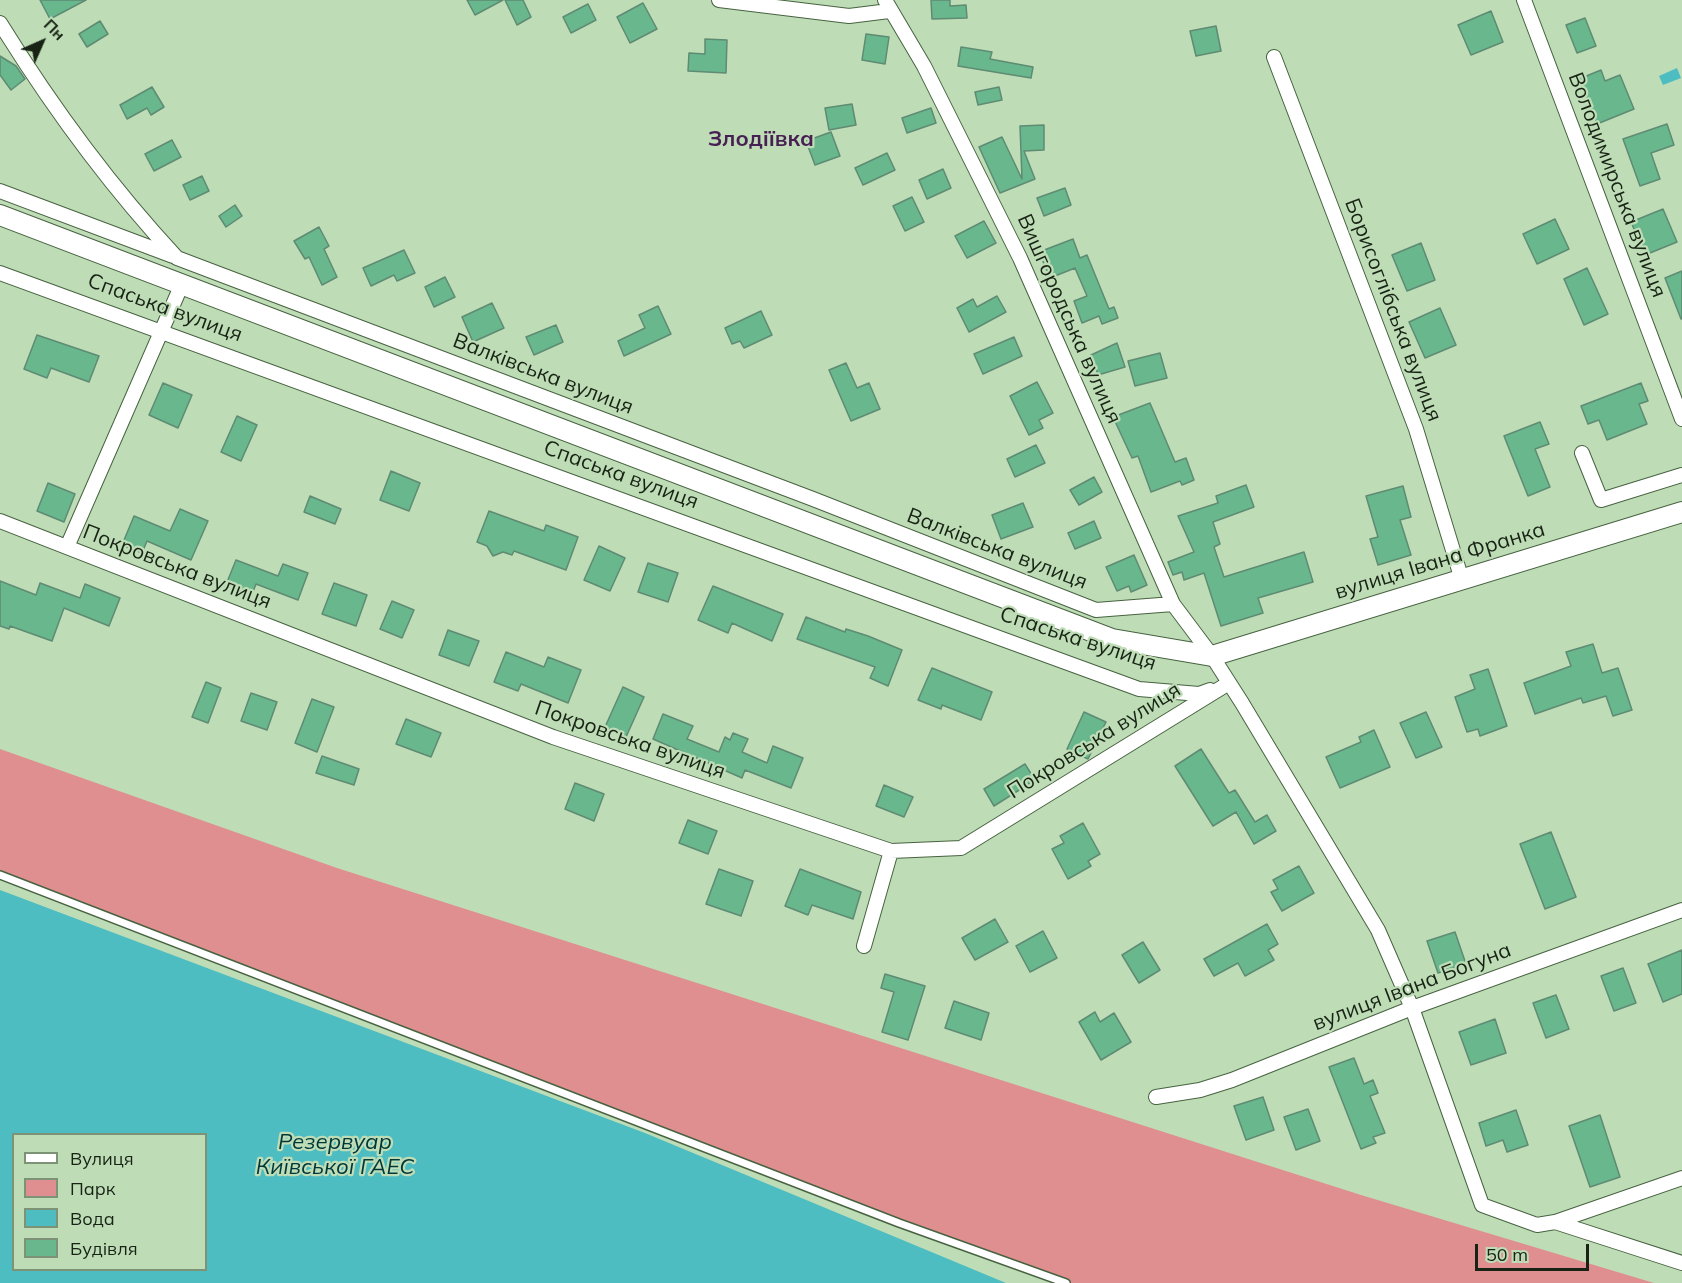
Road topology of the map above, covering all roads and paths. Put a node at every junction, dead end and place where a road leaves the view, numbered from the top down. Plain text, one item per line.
1 (719, 0) edge
2 (1524, 0) edge
3 (887, 6) edge
4 (0, 23) edge
5 (1274, 57) dead end
6 (0, 191) edge
7 (0, 215) edge
8 (177, 258) junction
9 (0, 273) edge
10 (182, 284) junction
11 (162, 333) junction
12 (533, 393) junction
13 (525, 415) junction
14 (1682, 419) edge
15 (1581, 453) dead end
16 (1682, 475) edge
17 (1682, 512) edge
18 (0, 521) edge
19 (68, 547) junction
20 (988, 568) junction
21 (1462, 580) junction
22 (980, 588) junction
23 (1173, 604) junction
24 (1212, 656) junction
25 (1229, 683) junction
26 (891, 851) junction
27 (0, 875) edge
28 (1682, 910) edge
29 (864, 946) dead end
30 (1412, 1008) junction
31 (1156, 1097) dead end
32 (1682, 1178) edge
33 (1555, 1222) junction
34 (1682, 1263) edge
35 (1066, 1283) edge

1 - 3 street
2 - 14 street, Володимирська вулиця
3 - 23 street, Вишгородська вулиця
4 - 8 street, Валківська вулиця
5 - 21 street, Борисоглібська вулиця
6 - 8 street
7 - 10 street, Спаська вулиця
8 - 12 street, Валківська вулиця
9 - 11 street, Спаська вулиця
10 - 11 street
10 - 13 street, Спаська вулиця
11 - 19 street
11 - 25 street, Спаська вулиця
12 - 13 street
12 - 20 street, Валківська вулиця
13 - 22 street, Спаська вулиця
15 - 16 street
17 - 21 street, вулиця Івана Франка
18 - 19 street, Покровська вулиця
19 - 26 street, Покровська вулиця
20 - 22 street
20 - 23 street, Валківська вулиця
21 - 24 street, вулиця Івана Франка
22 - 24 street, Спаська вулиця
23 - 24 street, Вишгородська вулиця
24 - 25 street, Вишгородська вулиця
25 - 26 street, Покровська вулиця
25 - 30 street, Вишгородська вулиця
26 - 29 street
27 - 35 lane
28 - 30 street, вулиця Івана Богуна
30 - 31 street, вулиця Івана Богуна
30 - 33 street, Вишгородська вулиця
32 - 33 street
33 - 34 street

